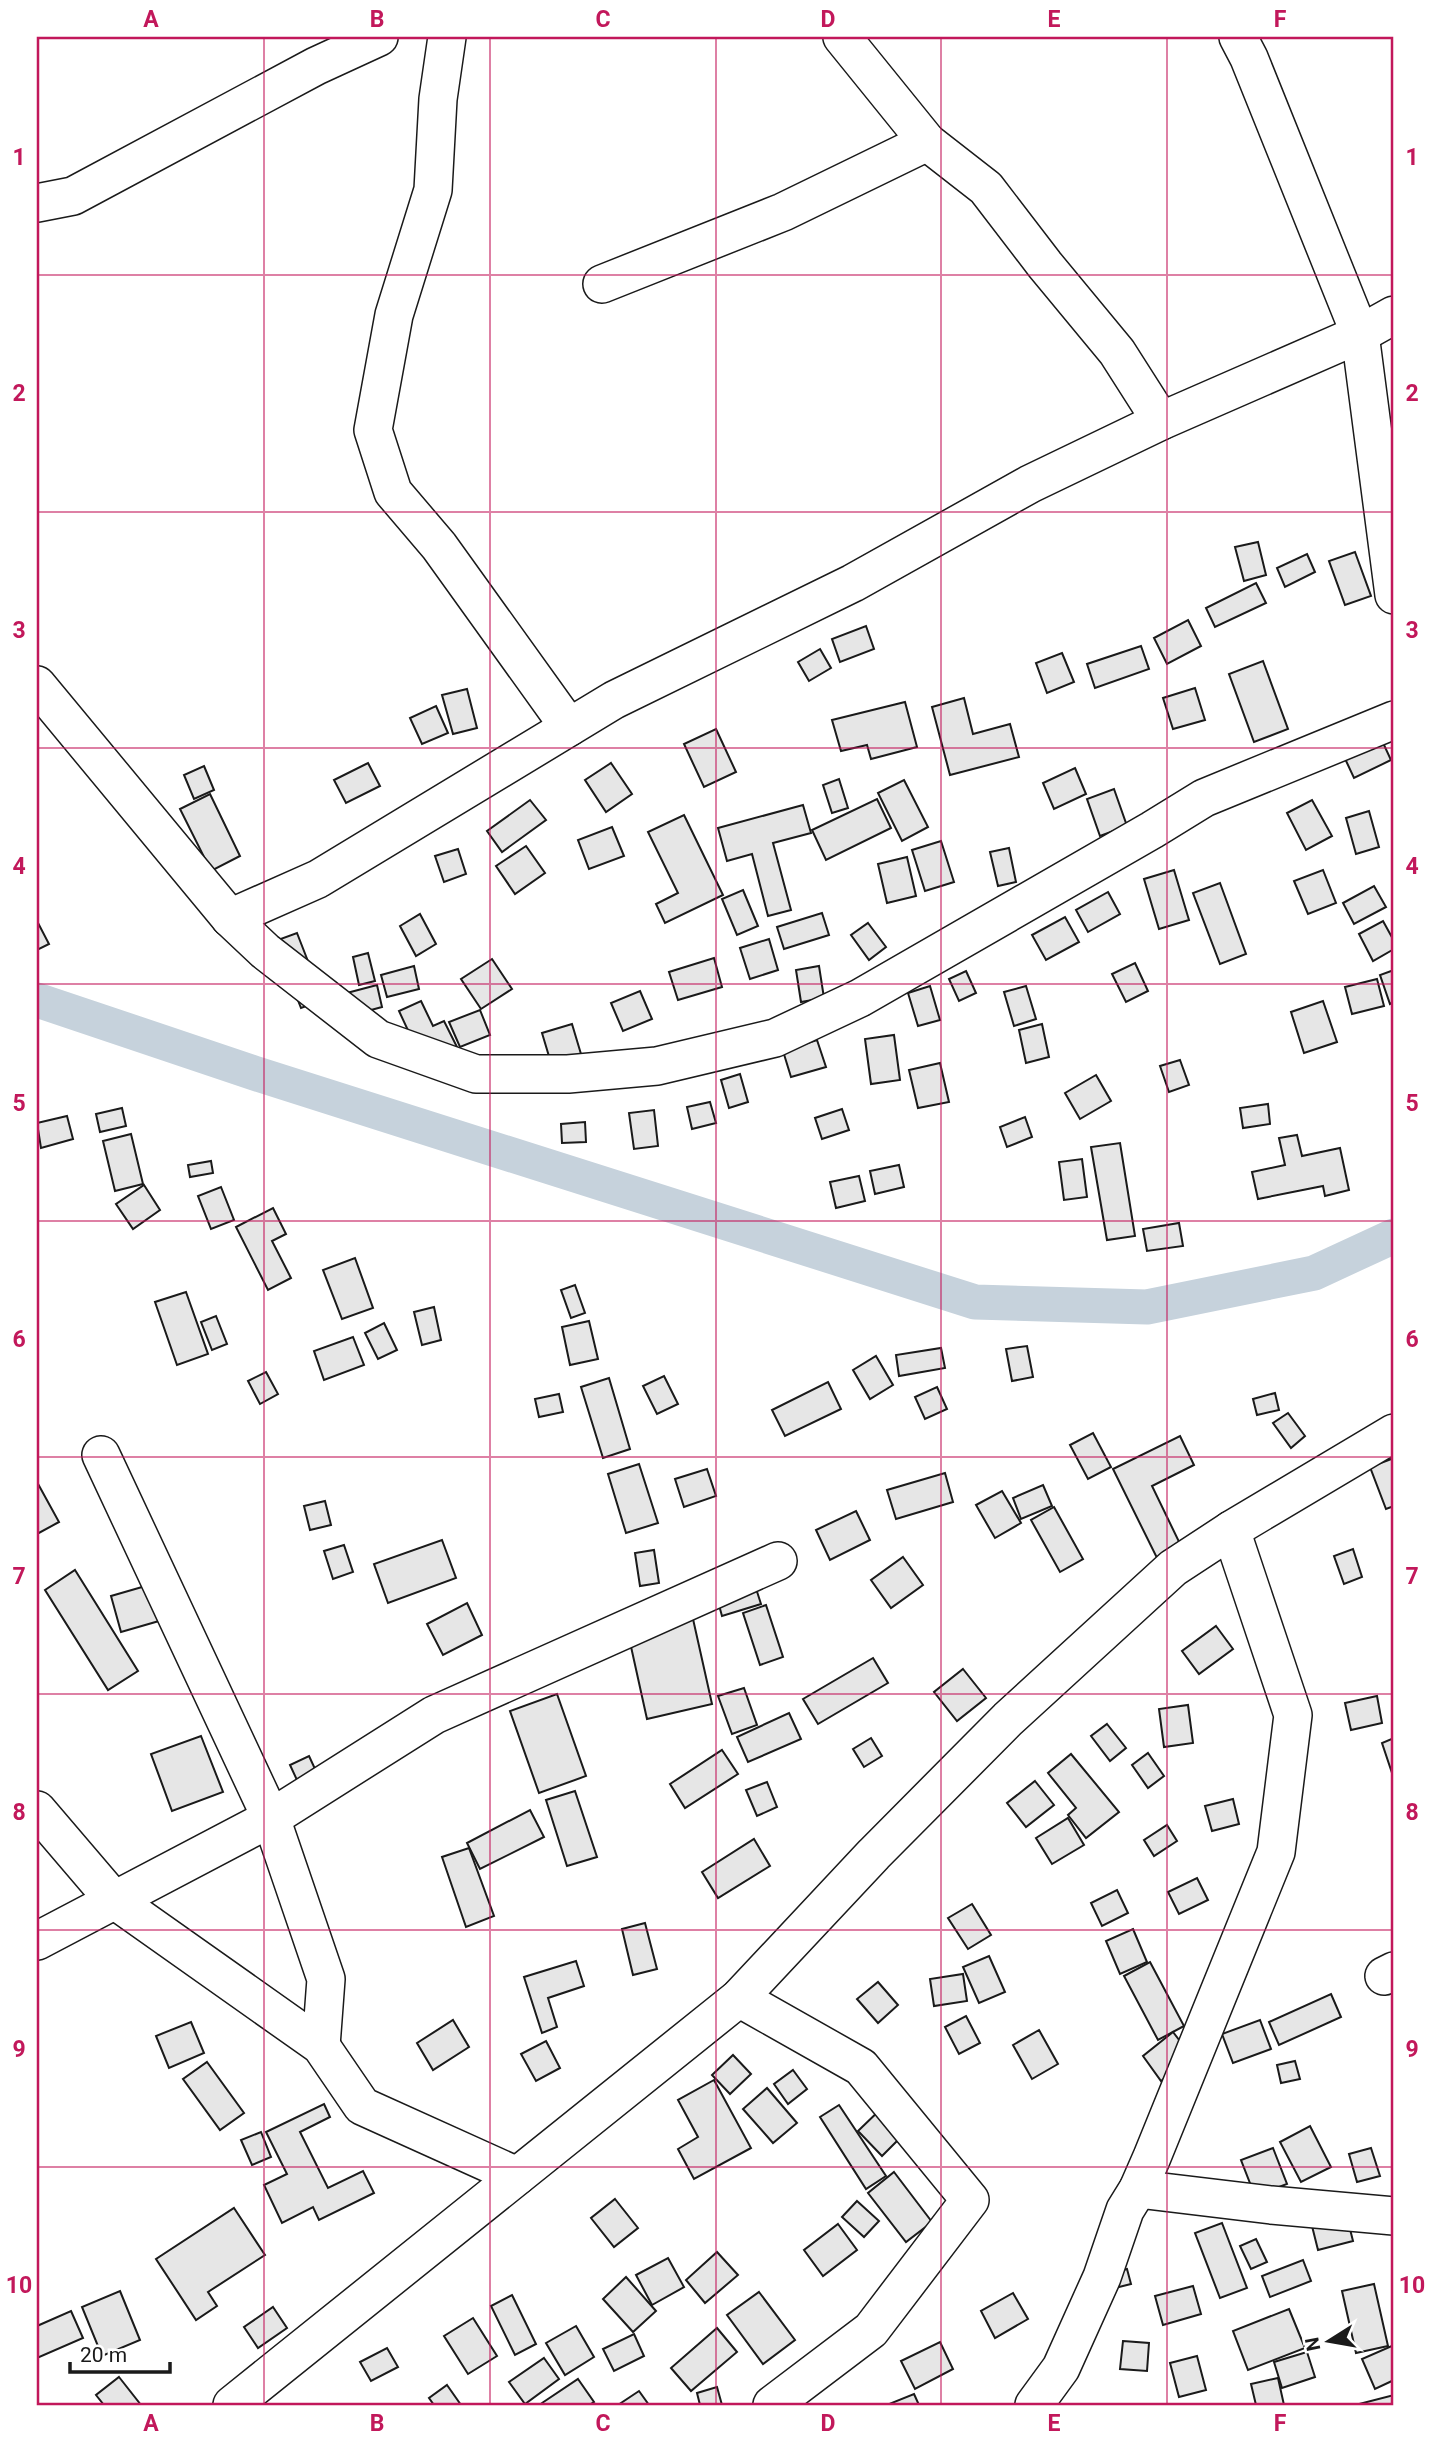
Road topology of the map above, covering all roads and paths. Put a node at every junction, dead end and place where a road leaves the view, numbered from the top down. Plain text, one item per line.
1 (379, 37) edge
2 (447, 37) edge
3 (842, 37) edge
4 (1238, 37) edge
5 (927, 142) junction
6 (37, 203) edge
7 (602, 284) dead end
8 (1394, 315) edge
9 (1360, 334) junction
10 (1161, 421) junction
11 (1394, 595) edge
12 (37, 685) edge
13 (1394, 720) edge
14 (569, 727) junction
15 (230, 918) junction
16 (1394, 1433) edge
17 (102, 1455) dead end
18 (1231, 1530) junction
19 (778, 1560) dead end
20 (37, 1811) edge
21 (271, 1818) junction
22 (113, 1899) junction
23 (37, 1941) edge
24 (739, 1998) junction
25 (321, 2046) junction
26 (517, 2176) junction
27 (1138, 2189) junction
28 (1394, 2216) edge
29 (232, 2405) edge
30 (772, 2405) edge
31 (1034, 2405) edge

1 - 6 street
2 - 14 street
3 - 5 street
4 - 9 street
5 - 7 street
5 - 10 street
8 - 9 street
9 - 10 street
9 - 11 street
10 - 14 street
12 - 15 street
13 - 15 street
14 - 15 street
16 - 18 street
17 - 21 street
18 - 24 street
18 - 27 street
19 - 21 street
20 - 22 street
21 - 22 street
21 - 25 street
22 - 23 street
22 - 25 street
24 - 26 street
24 - 30 street
25 - 26 street
26 - 29 street
27 - 28 street
27 - 31 street

